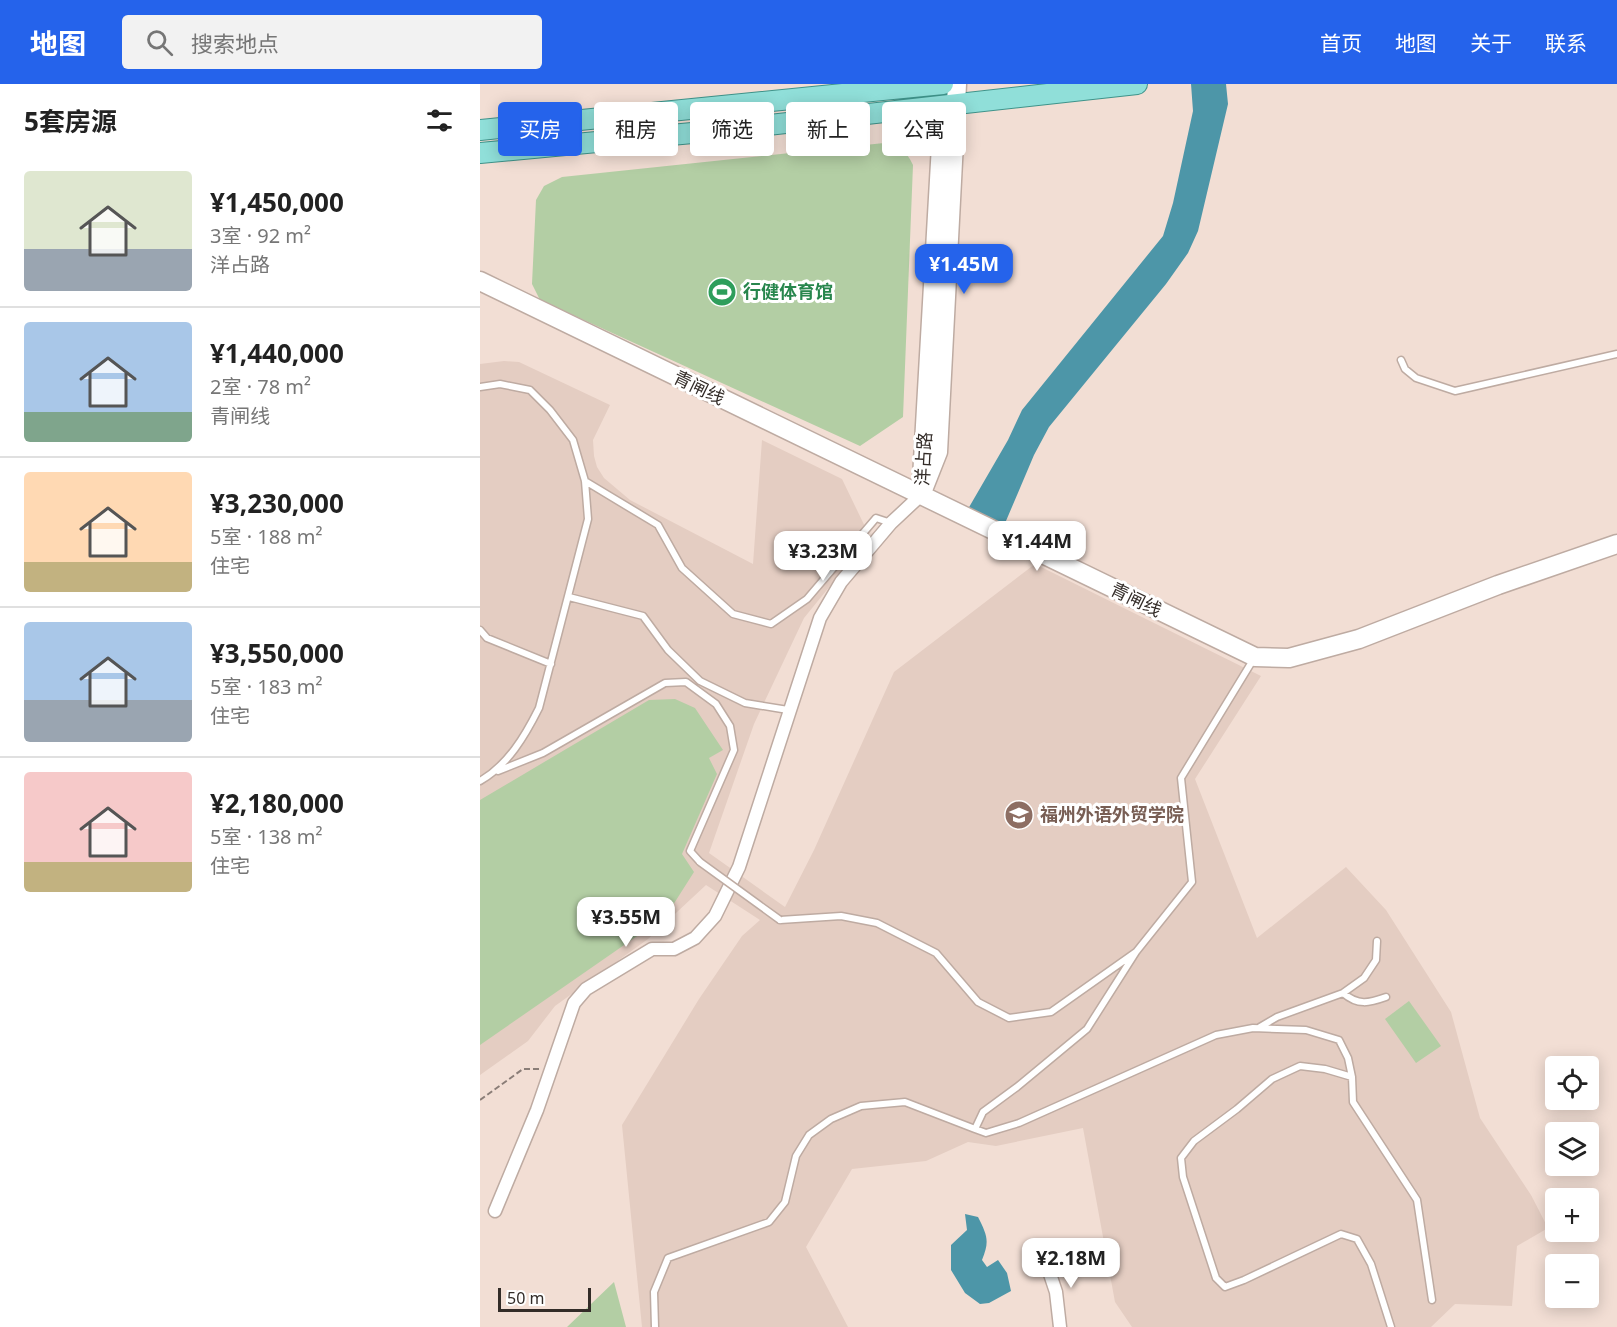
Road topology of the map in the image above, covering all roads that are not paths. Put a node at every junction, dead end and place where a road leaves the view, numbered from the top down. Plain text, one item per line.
1 (944, 84) edge
2 (957, 84) edge
3 (1137, 84) edge
4 (948, 102) edge
5 (950, 102) edge
6 (966, 103) edge
7 (882, 112) edge
8 (480, 130) edge
9 (480, 153) edge
10 (945, 156) edge
11 (480, 281) edge
12 (1617, 354) edge
13 (1401, 360) dead end
14 (480, 387) edge
15 (585, 480) junction
16 (921, 495) junction
17 (891, 523) junction
18 (1617, 544) edge
19 (569, 597) junction
20 (480, 630) edge
21 (1255, 657) junction
22 (551, 664) junction
23 (788, 710) junction
24 (496, 772) junction
25 (480, 781) edge
26 (1377, 941) dead end
27 (1136, 952) junction
28 (1343, 993) junction
29 (1386, 997) dead end
30 (1259, 1028) junction
31 (1352, 1077) junction
32 (975, 1129) junction
33 (495, 1211) dead end
34 (1045, 1260) dead end
35 (1432, 1300) dead end
36 (655, 1327) edge
37 (1060, 1327) edge
38 (1391, 1327) edge

1 - 4 main road, 洋占路
1 - 8 main road
2 - 5 main road, 洋占路
3 - 6 main road
7 - 9 main road
10 - 16 main road, 洋占路
11 - 16 main road, 青闸线
12 - 13 lane
14 - 15 lane
15 - 17 lane
15 - 19 lane
16 - 17 street
16 - 21 main road, 青闸线
17 - 23 street
18 - 21 main road, 青闸线
19 - 22 lane
19 - 23 lane
20 - 22 lane
21 - 27 lane
22 - 24 lane
23 - 33 street
24 - 25 lane
24 - 27 lane, bridge
26 - 28 lane
27 - 32 lane
28 - 29 lane
28 - 30 lane
30 - 31 lane
30 - 32 lane
31 - 35 lane
31 - 38 lane
32 - 36 lane
34 - 37 street

